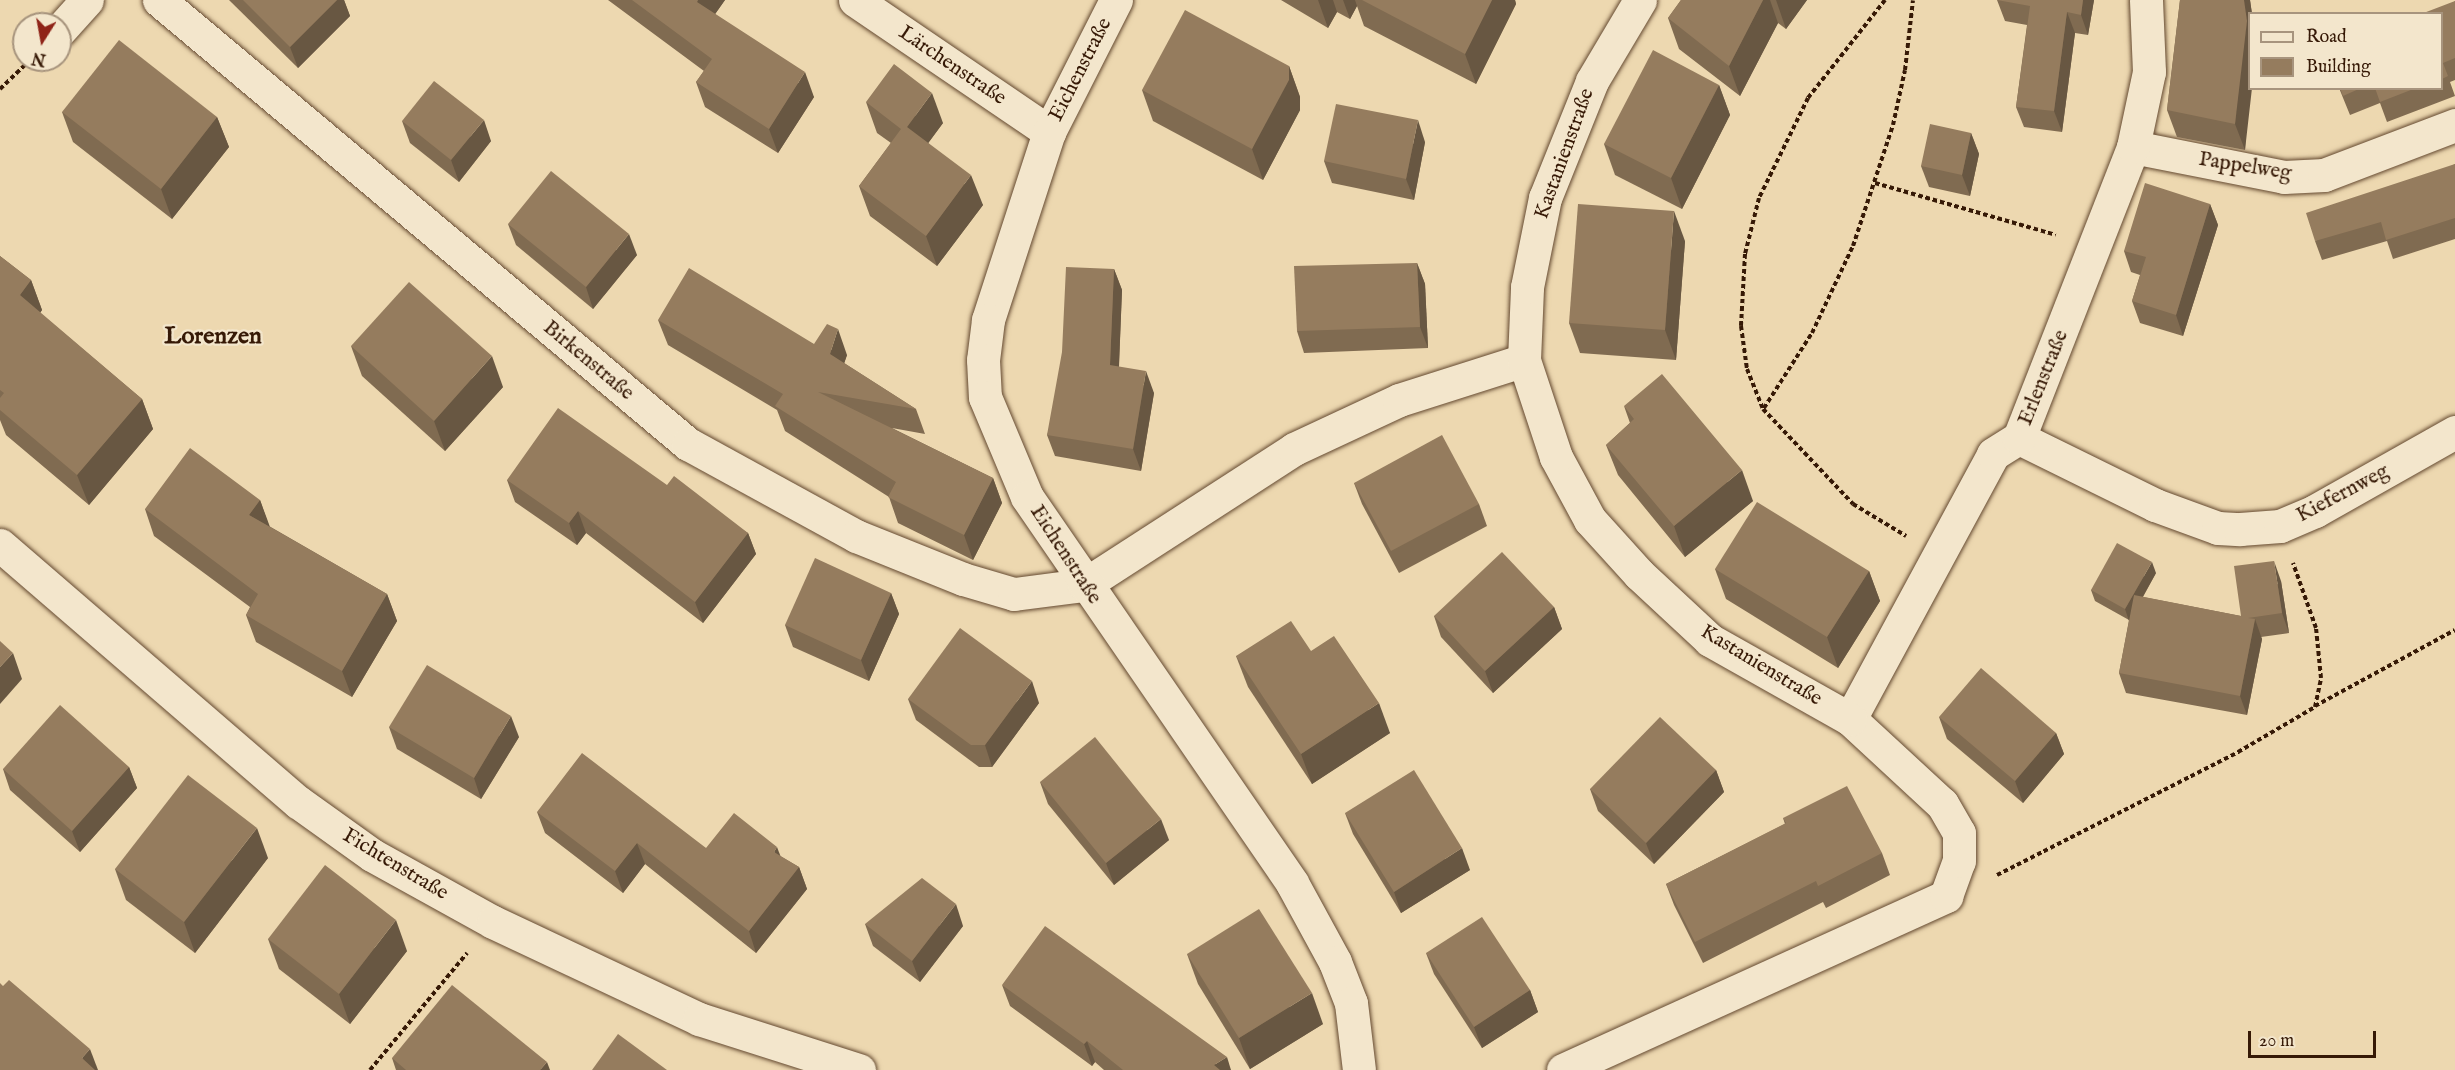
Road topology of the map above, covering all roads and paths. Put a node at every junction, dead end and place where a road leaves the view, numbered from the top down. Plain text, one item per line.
1 (87, 0) edge
2 (159, 0) edge
3 (855, 0) edge
4 (1116, 0) edge
5 (1640, 0) edge
6 (1885, 0) edge
7 (1913, 0) edge
8 (2146, 0) edge
9 (72, 17) edge
10 (18, 72) edge
11 (0, 89) edge
12 (2455, 125) edge
13 (1049, 132) junction
14 (2133, 147) junction
15 (1875, 183) junction
16 (2097, 247) junction
17 (1524, 360) junction
18 (1764, 409) junction
19 (2455, 432) edge
20 (2019, 438) junction
21 (2280, 526) junction
22 (0, 545) edge
23 (1938, 555) junction
24 (1084, 585) junction
25 (2455, 630) edge
26 (2315, 707) junction
27 (1850, 719) junction
28 (1946, 896) junction
29 (493, 922) junction
30 (370, 1070) edge
31 (859, 1070) edge
32 (1359, 1070) edge
33 (1563, 1070) edge

1 - 9 street
2 - 24 street, Birkenstraße
3 - 13 street, Lärchenstraße
4 - 13 street, Eichenstraße
5 - 17 street, Kastanienstraße
6 - 18 path
7 - 15 path
8 - 14 street, Erlenstraße
10 - 11 path
12 - 14 street, Pappelweg
13 - 24 street, Eichenstraße
14 - 16 street, Erlenstraße
15 - 16 path
15 - 18 path
16 - 20 street, Erlenstraße
17 - 24 street
17 - 27 street, Kastanienstraße
18 - 23 path
19 - 21 street, Kiefernweg
20 - 21 street, Kiefernweg
20 - 23 street, Erlenstraße
21 - 26 path
22 - 29 street, Fichtenstraße
23 - 27 street, Erlenstraße
24 - 32 street, Eichenstraße
25 - 26 path
26 - 28 path
27 - 28 street, Kastanienstraße
28 - 33 street
29 - 30 path
29 - 31 street, Fichtenstraße

